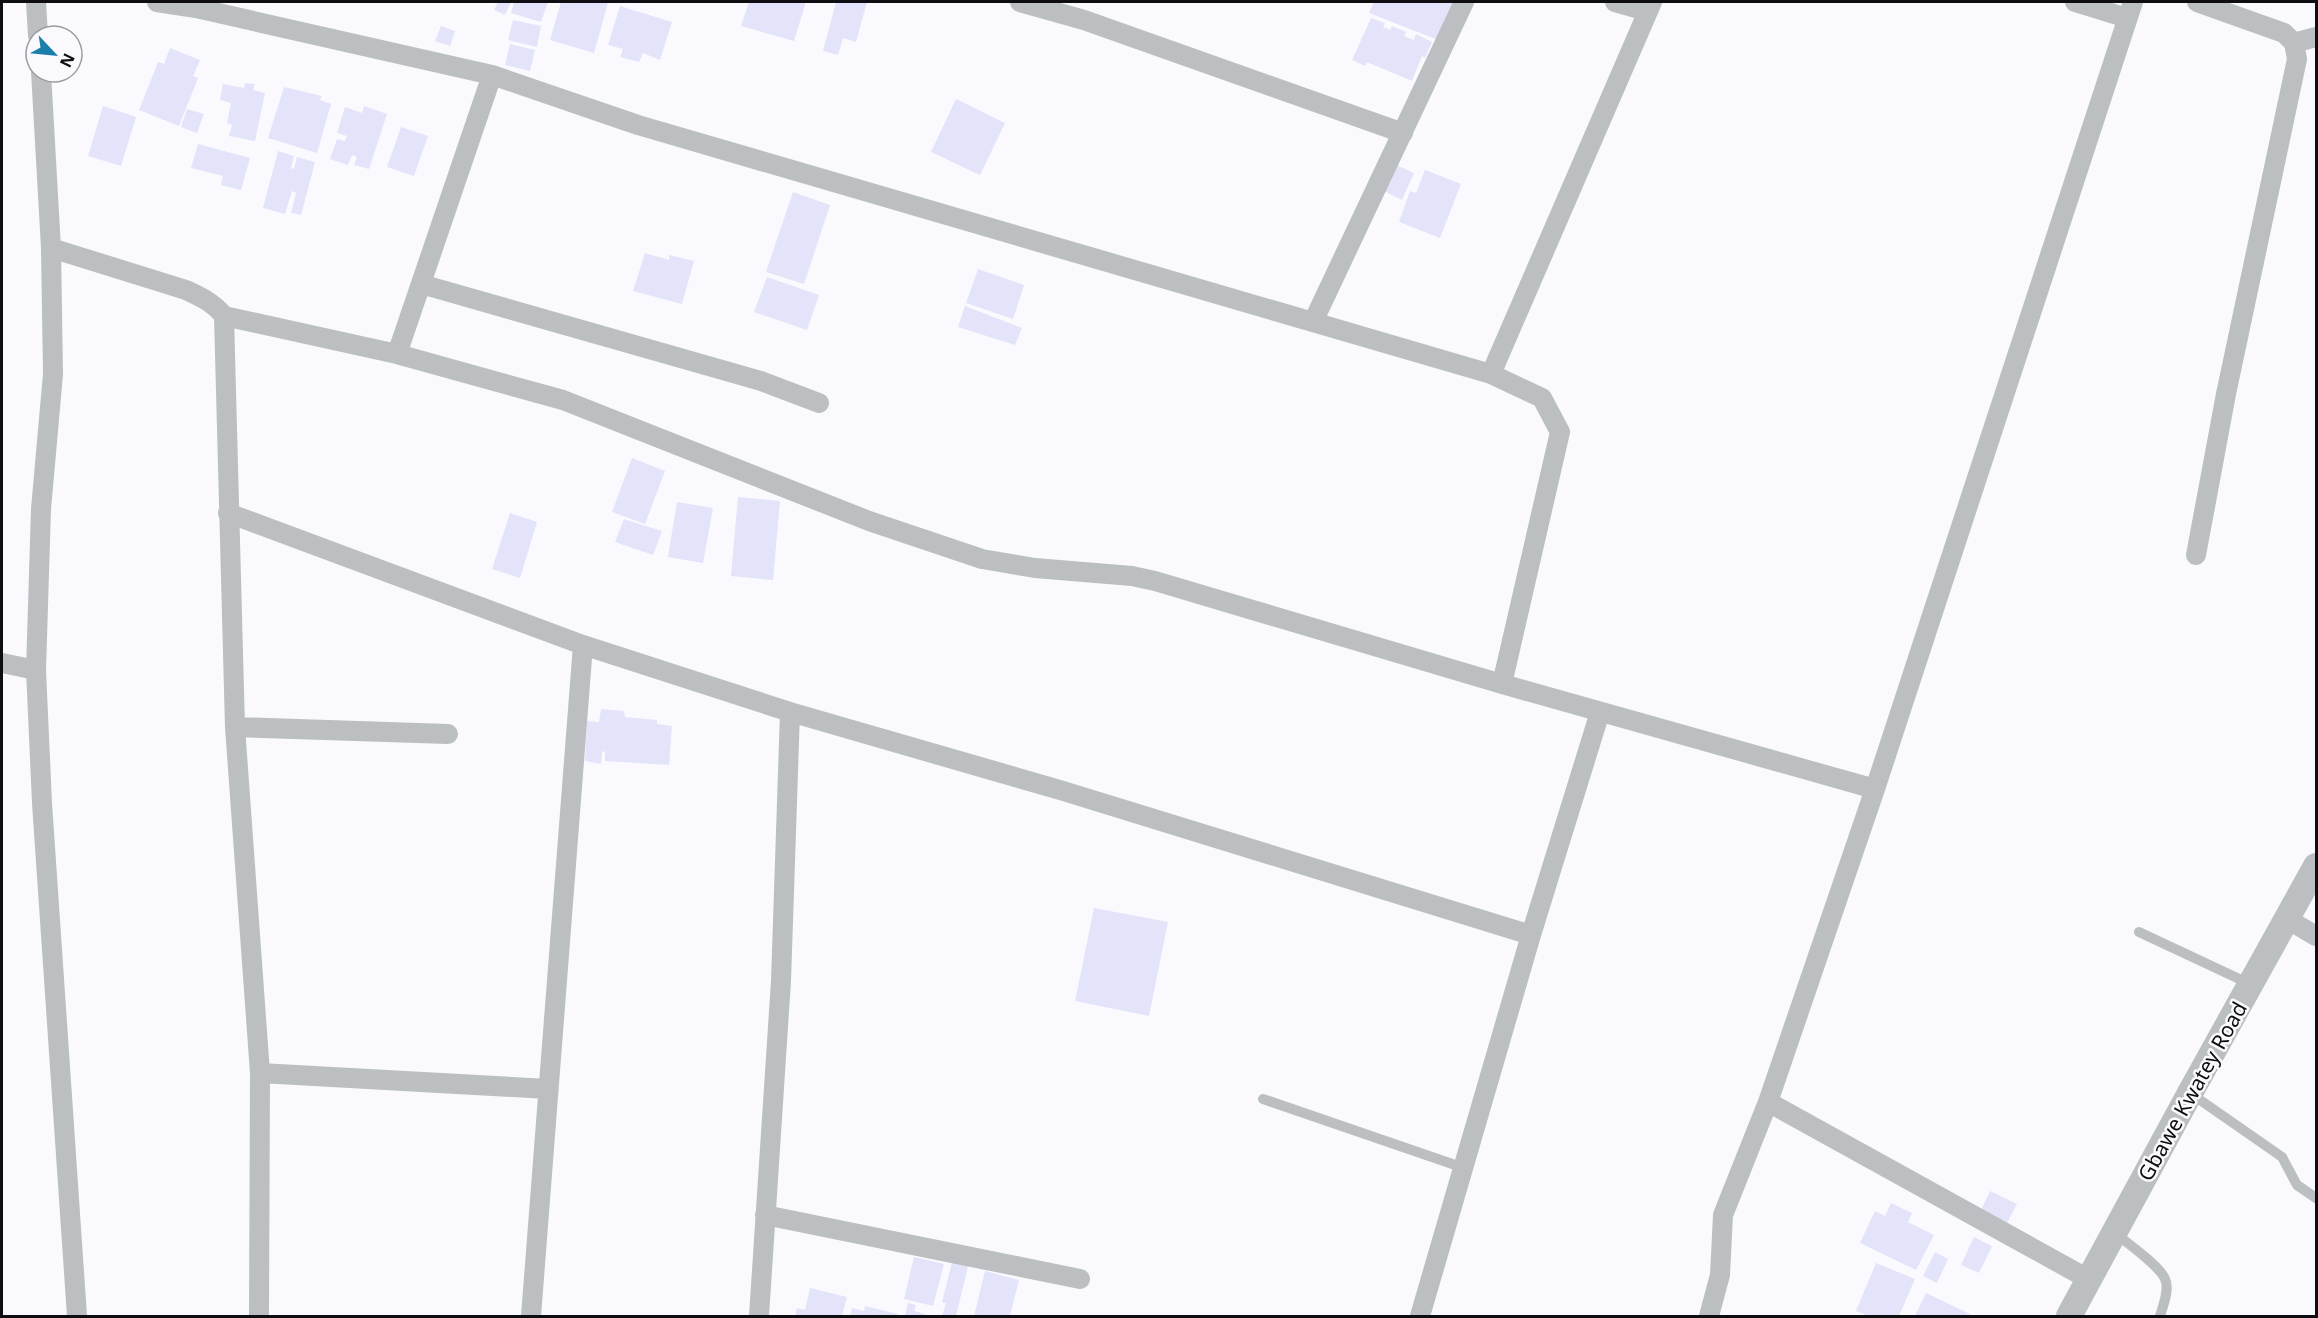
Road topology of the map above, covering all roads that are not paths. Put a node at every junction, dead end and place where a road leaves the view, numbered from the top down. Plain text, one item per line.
1 (36, 2) edge
2 (157, 2) edge
3 (1020, 2) edge
4 (1464, 2) edge
5 (1615, 2) edge
6 (2075, 2) edge
7 (2197, 2) edge
8 (1650, 6) edge
9 (2130, 10) edge
10 (37, 24) edge
11 (2315, 34) edge
12 (2294, 43) junction
13 (492, 75) junction
14 (41, 84) edge
15 (1403, 133) junction
16 (51, 248) junction
17 (421, 284) junction
18 (224, 316) junction
19 (1313, 322) junction
20 (397, 354) junction
21 (1491, 374) junction
22 (819, 403) dead end
23 (228, 513) junction
24 (2196, 555) dead end
25 (584, 645) junction
26 (2, 663) edge
27 (36, 670) junction
28 (1502, 684) junction
29 (1600, 711) junction
30 (790, 712) junction
31 (234, 727) junction
32 (448, 734) dead end
33 (1875, 789) junction
34 (2316, 866) edge
35 (2287, 919) junction
36 (2139, 932) dead end
37 (1531, 935) junction
38 (2316, 936) edge
39 (2250, 984) junction
40 (260, 1073) junction
41 (548, 1089) junction
42 (2190, 1093) junction
43 (1263, 1099) dead end
44 (1768, 1102) junction
45 (1464, 1168) junction
46 (2316, 1198) edge
47 (765, 1215) junction
48 (2115, 1233) junction
49 (1080, 1279) dead end
50 (2090, 1280) junction
51 (77, 1317) edge
52 (259, 1317) edge
53 (531, 1317) edge
54 (759, 1317) edge
55 (1420, 1317) edge
56 (1709, 1317) edge
57 (2069, 1317) edge
58 (2160, 1317) edge

1 - 10 street
2 - 13 street
3 - 15 street
4 - 15 street
5 - 8 street
6 - 9 street
7 - 12 street
8 - 21 street
9 - 33 street
11 - 12 street
12 - 24 street
13 - 17 street
13 - 19 street
14 - 16 street
15 - 19 street
16 - 18 street
16 - 27 street
17 - 20 street
17 - 22 street
18 - 20 street
18 - 23 street
19 - 21 street
20 - 28 street
21 - 28 street
23 - 25 street
23 - 31 street
25 - 30 street
25 - 41 street
26 - 27 street
27 - 51 street
28 - 29 street
29 - 33 street
29 - 37 street
30 - 37 street
30 - 47 street
31 - 32 street
31 - 40 street
33 - 44 street
34 - 35 street, Gbawe Kwatey Road
35 - 38 street
35 - 39 street, Gbawe Kwatey Road
36 - 39 lane
37 - 45 street
39 - 42 street, Gbawe Kwatey Road
40 - 41 street
40 - 52 street
41 - 53 street
42 - 46 lane
42 - 48 street, Gbawe Kwatey Road
43 - 45 lane
44 - 50 street
44 - 56 street
45 - 55 street
47 - 49 street
47 - 54 street
48 - 50 street, Gbawe Kwatey Road
48 - 58 lane
50 - 57 street, Gbawe Kwatey Road

